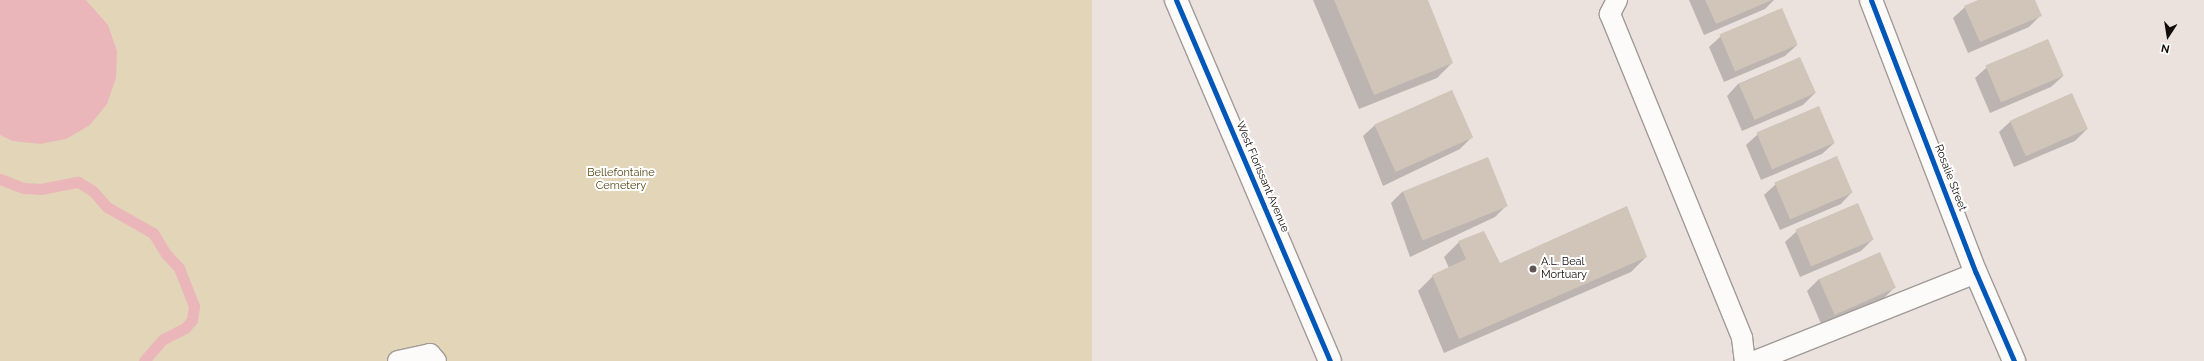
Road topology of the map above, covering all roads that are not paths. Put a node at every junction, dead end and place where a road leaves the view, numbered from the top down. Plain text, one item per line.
1 (1176, 0) edge
2 (1617, 0) edge
3 (1871, 0) edge
4 (1976, 273) junction
5 (398, 361) edge
6 (436, 361) edge
7 (1330, 361) edge
8 (1745, 361) edge
9 (1755, 361) edge
10 (2014, 361) edge

1 - 7 main road, West Florissant Avenue
2 - 8 lane
3 - 4 main road, Rosalie Street
4 - 9 lane
4 - 10 main road, Rosalie Street
5 - 6 lane

